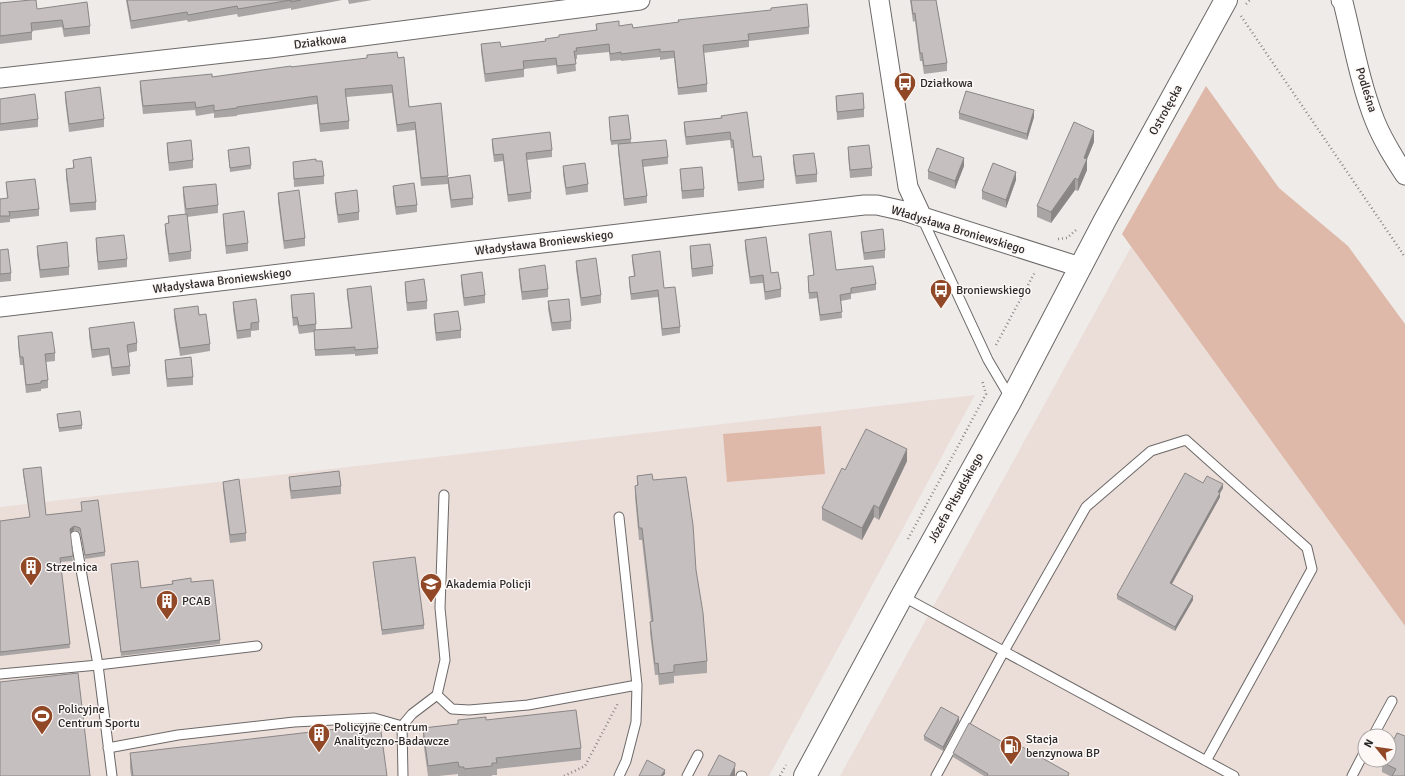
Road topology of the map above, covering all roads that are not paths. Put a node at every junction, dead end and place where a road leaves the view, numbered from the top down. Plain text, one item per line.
1 (640, 0) edge
2 (879, 0) edge
3 (1341, 0) edge
4 (1232, 6) edge
5 (0, 78) edge
6 (1405, 175) edge
7 (922, 217) junction
8 (1105, 220) joint
9 (1080, 267) junction
10 (0, 307) edge
11 (1011, 400) junction
12 (444, 495) dead end
13 (620, 517) dead end
14 (75, 536) dead end
15 (902, 596) junction
16 (257, 646) dead end
17 (1004, 651) junction
18 (98, 665) junction
19 (0, 674) edge
20 (637, 685) junction
21 (437, 695) junction
22 (1392, 701) dead end
23 (402, 726) junction
24 (1377, 728) edge
25 (108, 748) junction
26 (698, 755) dead end
27 (1206, 761) junction
28 (1357, 766) edge
29 (807, 775) edge
30 (112, 776) edge
31 (403, 776) edge
32 (619, 776) edge
33 (687, 776) edge
34 (936, 776) edge
35 (1234, 776) edge
36 (1352, 776) edge

1 - 5 street, Działkowa
2 - 7 street
3 - 6 street, Podleśna
4 - 8 main road, Ostrołęcka
7 - 9 street, Władysława Broniewskiego
7 - 10 street, Władysława Broniewskiego
7 - 11 lane
8 - 9 main road, Józefa Piłsudskiego
9 - 11 main road, Józefa Piłsudskiego
11 - 15 main road, Józefa Piłsudskiego
12 - 21 lane
13 - 20 lane
14 - 18 lane
15 - 17 lane
15 - 29 main road, Józefa Piłsudskiego
16 - 18 lane
17 - 27 lane
17 - 27 lane
17 - 34 lane
18 - 19 lane
18 - 25 lane
20 - 21 lane
20 - 32 lane
21 - 23 lane
22 - 24 lane
23 - 25 lane
23 - 31 lane
25 - 30 lane
26 - 33 lane
27 - 35 lane
28 - 36 lane

